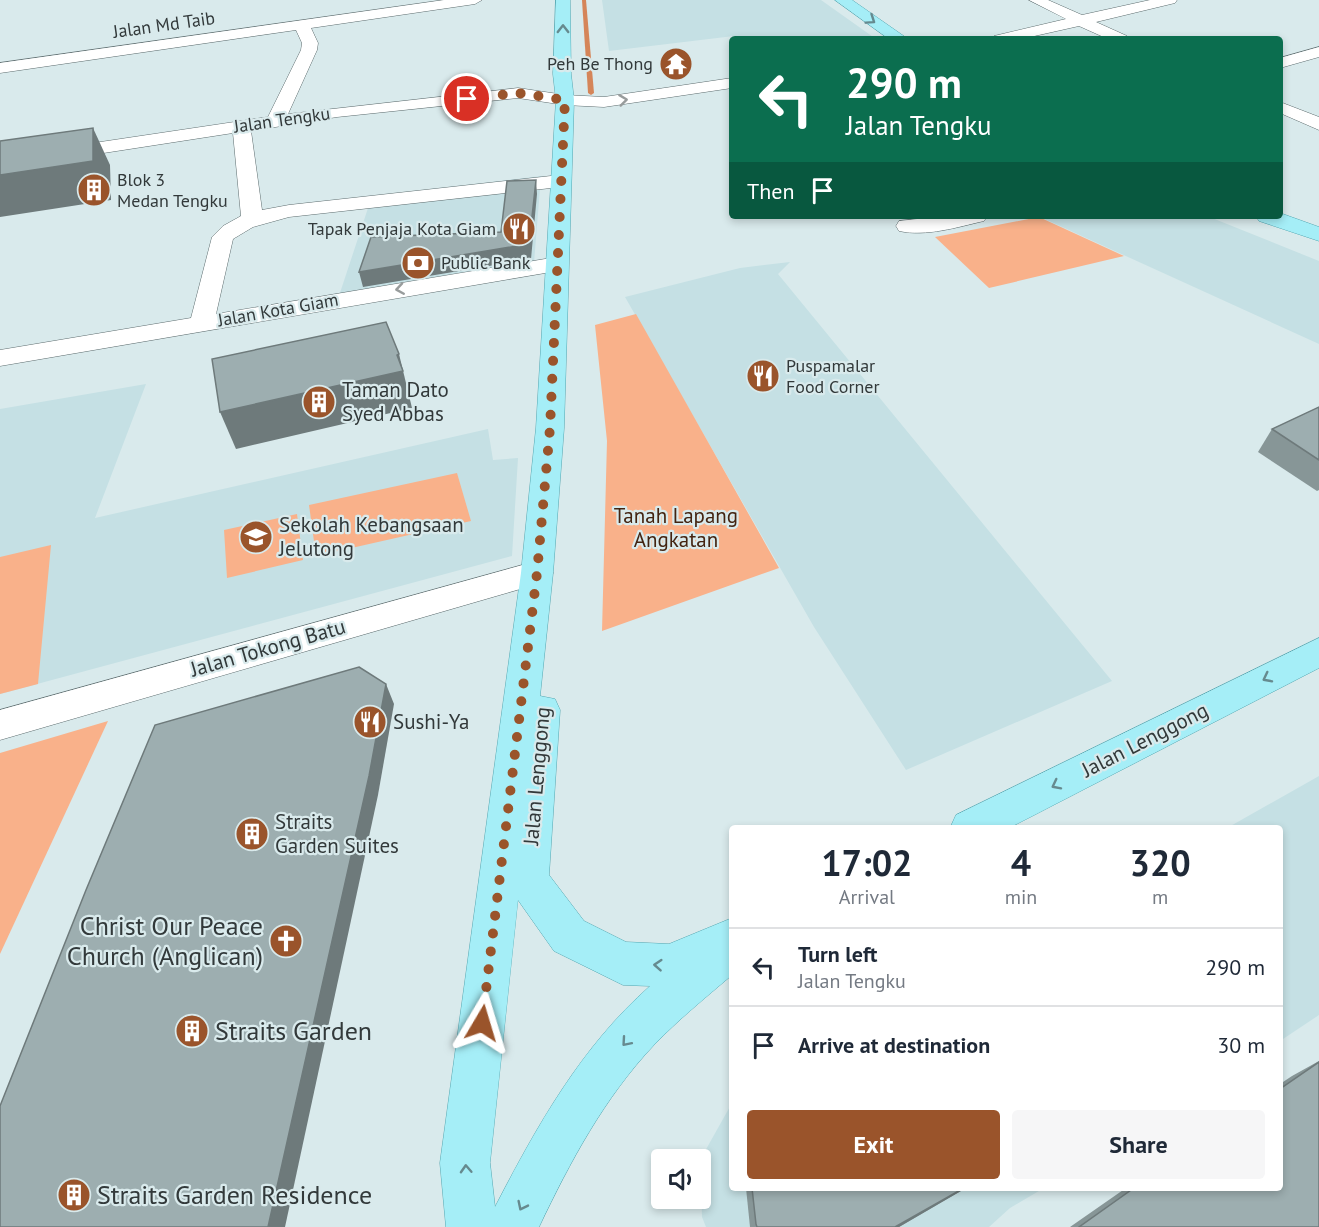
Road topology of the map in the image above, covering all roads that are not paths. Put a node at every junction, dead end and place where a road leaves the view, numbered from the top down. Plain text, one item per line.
1 (475, 0) edge
2 (563, 0) edge
3 (842, 0) edge
4 (1036, 0) edge
5 (1170, 0) edge
6 (1080, 21) junction
7 (302, 25) junction
8 (896, 36) edge
9 (1013, 36) edge
10 (1114, 36) edge
11 (1319, 52) edge
12 (1283, 62) edge
13 (0, 68) edge
14 (562, 74) junction
15 (729, 83) edge
16 (488, 97) junction
17 (565, 100) junction
18 (1283, 108) edge
19 (276, 120) junction
20 (1319, 124) edge
21 (241, 125) junction
22 (0, 163) edge
23 (560, 181) junction
24 (252, 218) junction
25 (962, 219) edge
26 (1276, 219) edge
27 (908, 226) dead end
28 (1319, 234) edge
29 (557, 264) junction
30 (202, 324) junction
31 (0, 358) edge
32 (551, 401) junction
33 (537, 573) junction
34 (1319, 651) edge
35 (0, 725) edge
36 (976, 825) edge
37 (729, 940) edge
38 (729, 950) edge
39 (472, 1227) edge
40 (512, 1227) edge

1 - 7 street, Jalan Md Taib
14 -> 2 main road
3 -> 8 main road
4 - 6 street
5 - 6 street
6 - 9 street
6 - 10 street
7 - 13 street, Jalan Md Taib
7 - 19 street
11 - 12 street
14 - 16 street
14 - 17 main road
17 -> 15 street, Jalan Tengku
16 - 17 street, Jalan Tengku
16 - 19 street, Jalan Tengku
17 - 23 main road
18 - 20 street
19 - 21 street, Jalan Tengku
21 - 22 street, Jalan Tengku
21 - 24 street
23 - 24 street
23 - 29 main road
24 - 30 street
25 - 27 street
26 - 28 main road
29 -> 30 street, Jalan Kota Giam
29 - 32 main road
30 - 31 street, Jalan Kota Giam
32 - 33 main road
37 -> 32 main road, Jalan Lenggong
33 - 35 street, Jalan Tokong Batu
39 -> 33 main road
34 -> 36 main road, Jalan Lenggong
38 -> 40 main road

